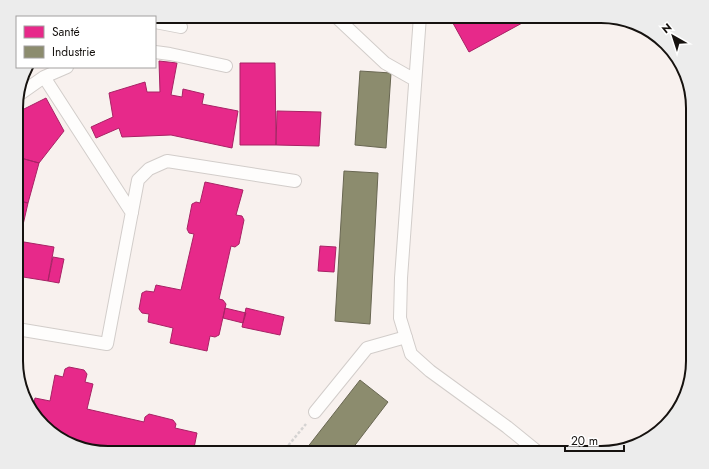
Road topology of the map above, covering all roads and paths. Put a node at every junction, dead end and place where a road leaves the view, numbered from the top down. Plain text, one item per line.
1 (160, 23) edge
2 (342, 23) edge
3 (419, 23) edge
4 (180, 27) dead end
5 (156, 52) edge
6 (226, 66) dead end
7 (65, 68) edge
8 (44, 77) junction
9 (415, 80) junction
10 (25, 90) edge
11 (295, 181) dead end
12 (132, 213) junction
13 (23, 330) edge
14 (406, 337) junction
15 (315, 412) joint
16 (288, 446) edge
17 (530, 446) edge

1 - 4 lane
2 - 9 lane
3 - 9 lane
5 - 6 lane
7 - 8 lane
8 - 10 lane
8 - 12 lane
9 - 14 lane
11 - 12 lane
12 - 13 lane
14 - 15 lane
14 - 17 lane
15 - 16 path

